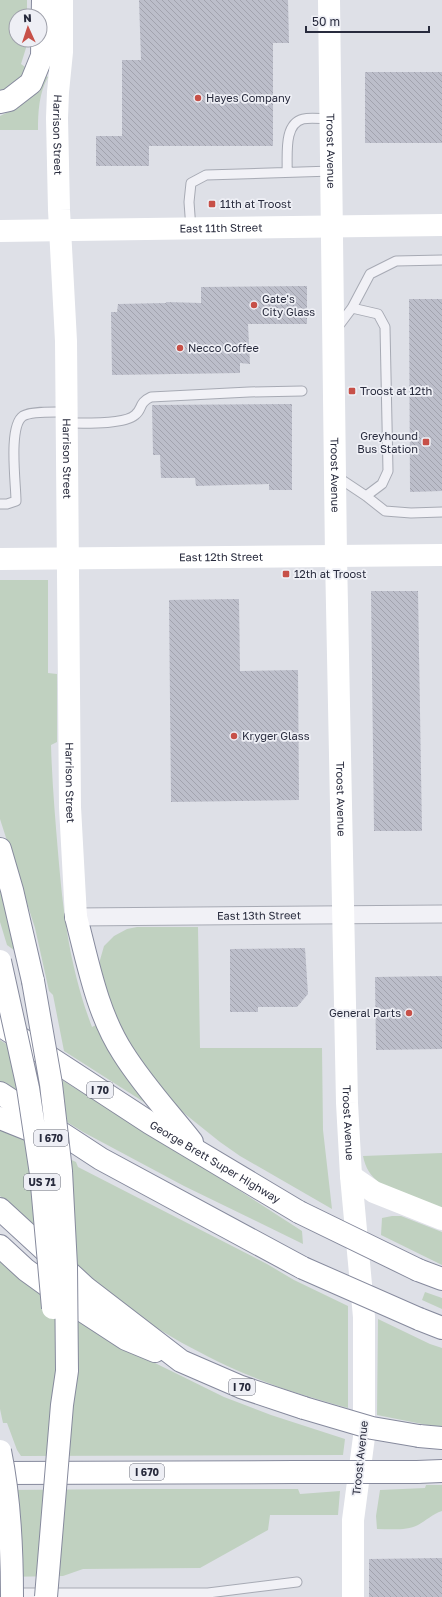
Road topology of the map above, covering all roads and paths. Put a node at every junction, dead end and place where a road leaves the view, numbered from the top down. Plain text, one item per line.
1 (43, 0) edge
2 (62, 0) edge
3 (329, 0) edge
4 (0, 102) edge
5 (331, 119) junction
6 (332, 171) junction
7 (287, 172) junction
8 (442, 225) edge
9 (333, 226) junction
10 (190, 229) junction
11 (61, 230) junction
12 (0, 231) edge
13 (442, 260) edge
14 (352, 308) junction
15 (333, 332) junction
16 (302, 391) dead end
17 (66, 417) junction
18 (335, 475) junction
19 (366, 496) junction
20 (0, 504) edge
21 (442, 512) edge
22 (442, 555) edge
23 (336, 556) junction
24 (67, 558) junction
25 (0, 559) edge
26 (0, 849) edge
27 (344, 914) junction
28 (442, 914) edge
29 (76, 917) junction
30 (0, 961) edge
31 (0, 1025) edge
32 (0, 1094) edge
33 (0, 1118) edge
34 (200, 1153) junction
35 (102, 1158) junction
36 (351, 1176) junction
37 (0, 1209) edge
38 (442, 1219) edge
39 (0, 1246) edge
40 (442, 1279) edge
41 (442, 1328) edge
42 (181, 1361) junction
43 (62, 1405) junction
44 (442, 1438) edge
45 (0, 1451) edge
46 (442, 1471) edge
47 (0, 1473) edge
48 (297, 1582) dead end
49 (0, 1593) edge
50 (208, 1595) edge
51 (12, 1597) edge
52 (46, 1597) edge
53 (353, 1597) edge

1 - 4 main road
2 - 11 main road, Harrison Street
3 - 5 main road, Troost Avenue
5 - 6 main road, Troost Avenue
5 - 7 lane
6 - 7 lane
6 - 9 main road, Troost Avenue
7 - 10 lane
8 - 9 main road, East 11th Street
9 - 10 main road, East 11th Street
9 - 15 main road, Troost Avenue
10 - 11 main road, East 11th Street
11 - 12 main road, East 11th Street
11 - 17 main road, Harrison Street
13 - 14 lane
14 - 15 lane
14 - 19 lane
15 - 18 main road, Troost Avenue
16 - 17 lane
17 - 20 lane
17 - 24 main road, Harrison Street
18 - 19 lane
18 - 23 main road, Troost Avenue
19 - 21 lane
22 - 23 main road, East 12th Street
23 - 24 main road, East 12th Street
23 - 27 main road, Troost Avenue
24 - 25 main road, East 12th Street
24 - 29 main road, Harrison Street
26 - 43 main road, bridge
27 - 28 street, East 13th Street
27 - 29 street, East 13th Street
27 - 36 main road, Troost Avenue
29 - 34 main road, Harrison Street
30 - 43 main road, US 71, bridge
31 - 34 main road, George Brett Super Highway / I 70
32 - 35 main road
33 - 35 main road, I 670
34 - 40 main road, George Brett Super Highway / I 70, bridge
35 - 41 main road, I 670, bridge
36 - 38 main road
36 - 53 main road, Troost Avenue
37 - 42 main road, I 70
39 - 42 main road
42 - 44 main road, I 70, bridge
43 - 52 main road, US 71, bridge
45 - 51 main road, bridge
46 - 47 main road, I 670, bridge
48 - 50 lane
49 - 50 lane

